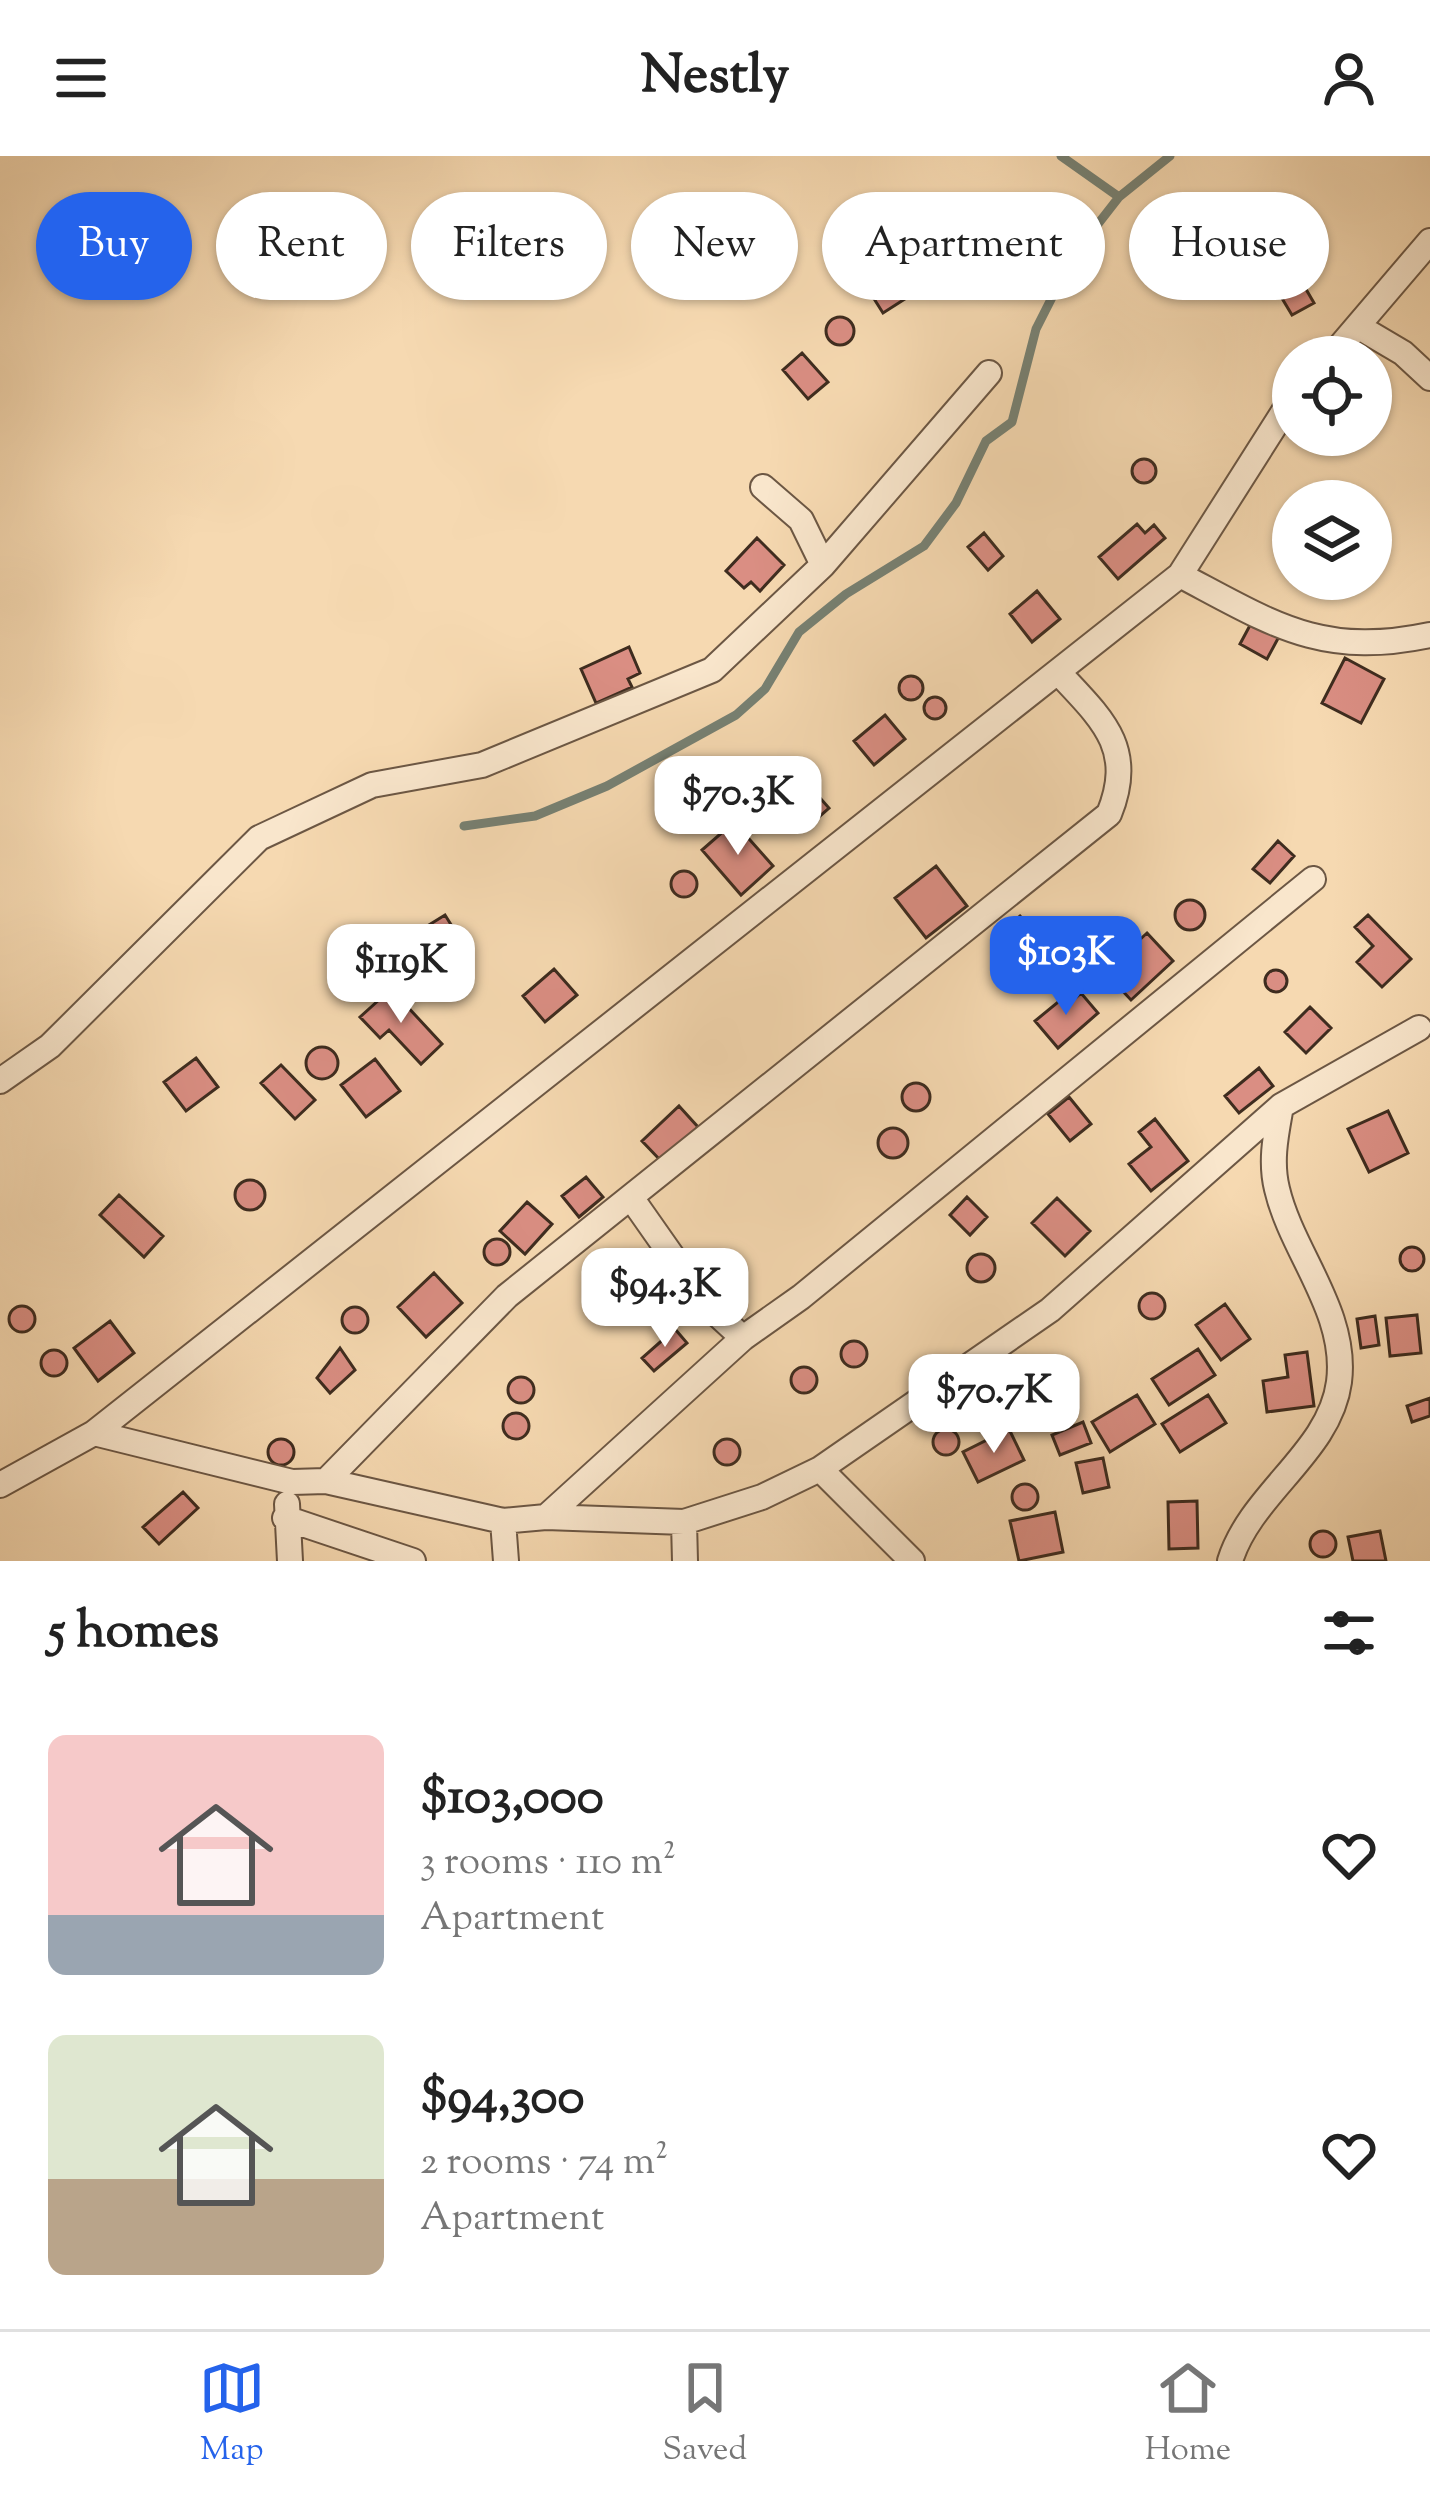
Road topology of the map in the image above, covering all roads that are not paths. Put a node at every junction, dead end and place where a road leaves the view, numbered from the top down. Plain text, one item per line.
1 (1430, 241) edge
2 (1359, 327) junction
3 (1351, 336) edge
4 (989, 373) dead end
5 (1430, 378) edge
6 (1272, 431) edge
7 (763, 487) dead end
8 (823, 565) junction
9 (1180, 574) junction
10 (1430, 635) edge
11 (1058, 672) junction
12 (1313, 878) dead end
13 (1419, 1028) dead end
14 (0, 1081) edge
15 (1281, 1106) junction
16 (632, 1198) junction
17 (742, 1338) junction
18 (94, 1432) junction
19 (820, 1469) junction
20 (326, 1481) junction
21 (292, 1482) junction
22 (0, 1485) edge
23 (545, 1517) junction
24 (284, 1518) junction
25 (503, 1521) junction
26 (685, 1522) junction
27 (290, 1561) edge
28 (413, 1561) edge
29 (506, 1561) edge
30 (685, 1561) edge
31 (912, 1561) edge
32 (1230, 1561) edge

1 - 2 street
2 - 3 street
2 - 5 street
4 - 8 street
6 - 9 street
7 - 8 street
8 - 14 street
9 - 10 street
9 - 11 street
11 - 16 street
11 - 18 street
12 - 17 street
13 - 15 street
15 - 19 street
15 - 32 street
16 - 17 street
16 - 20 street
17 - 23 street
18 - 21 street
18 - 22 street
19 - 26 street
19 - 31 street
20 - 21 street
20 - 25 street
21 - 24 street
23 - 25 street
23 - 26 street
24 - 27 street
24 - 28 street
25 - 29 street
26 - 30 street

